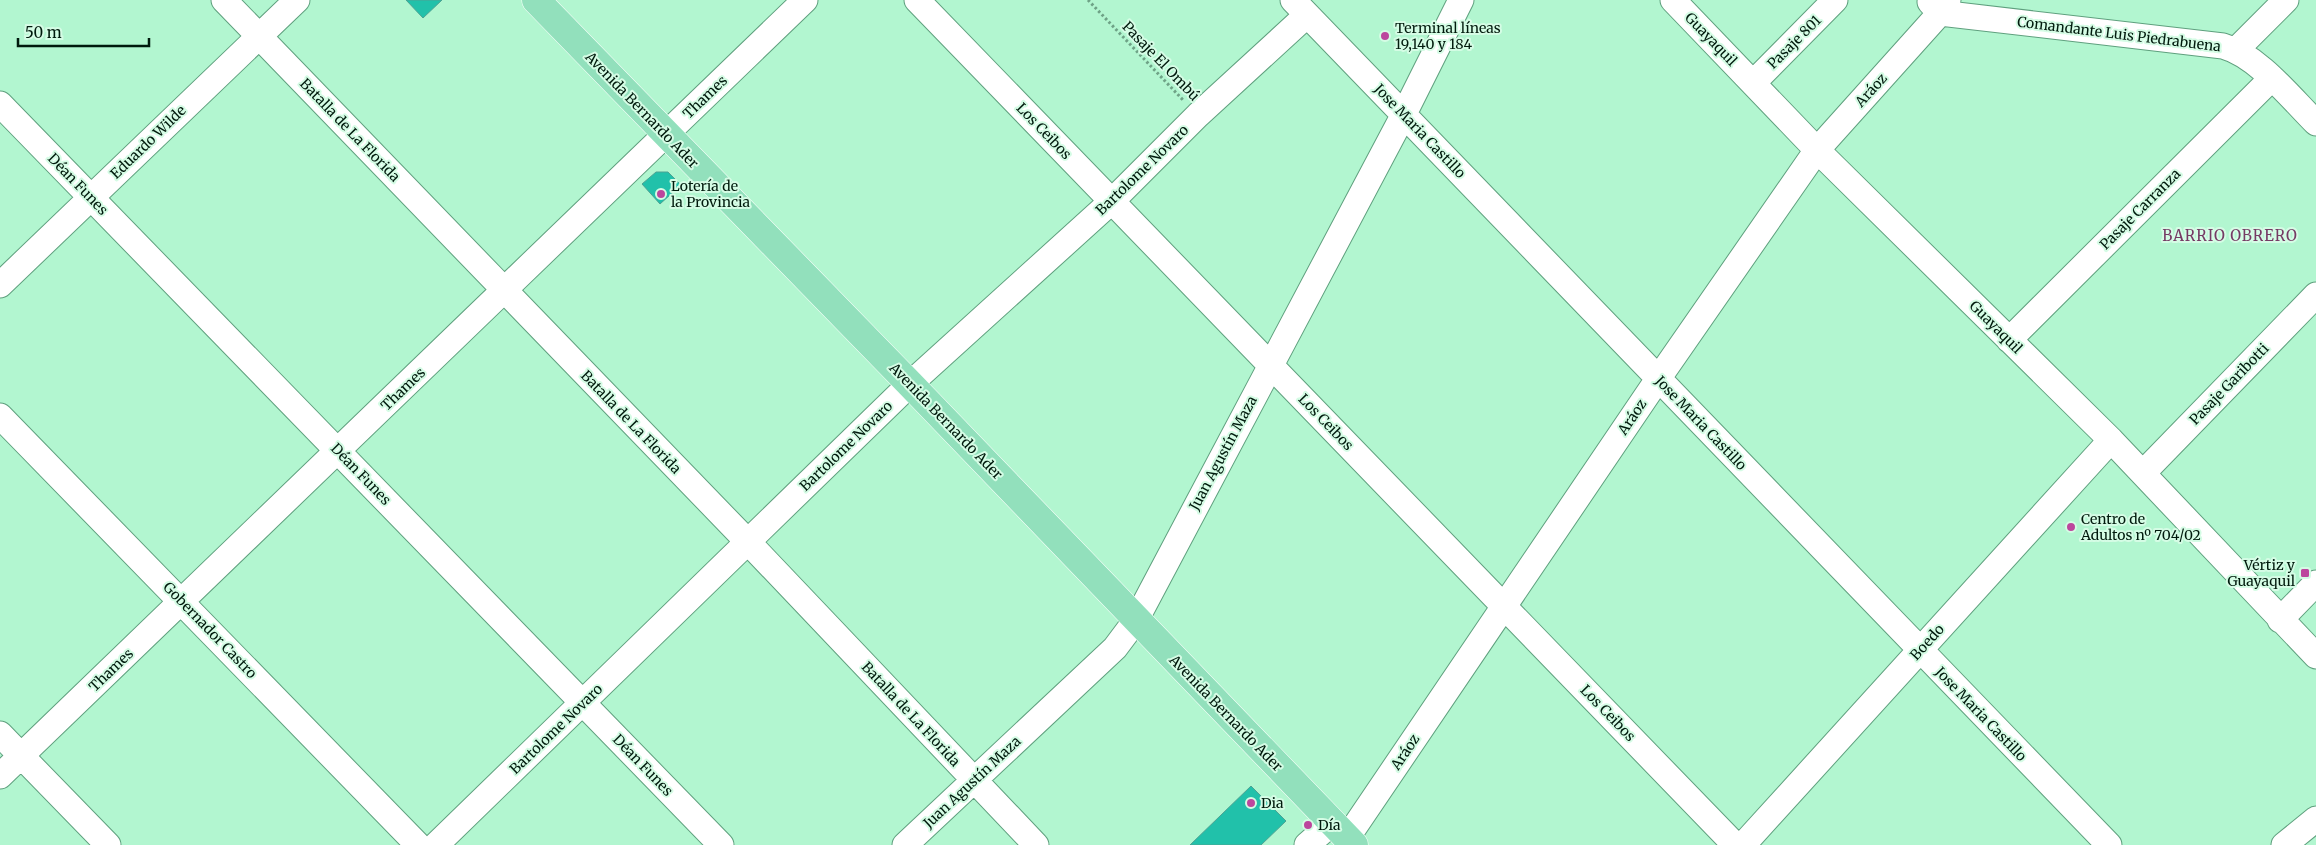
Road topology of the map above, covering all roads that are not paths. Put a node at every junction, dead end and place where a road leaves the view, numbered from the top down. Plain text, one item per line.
1 (224, 0) edge
2 (296, 0) edge
3 (536, 0) edge
4 (805, 0) edge
5 (917, 0) edge
6 (1461, 0) edge
7 (1673, 0) edge
8 (1835, 0) edge
9 (2286, 0) edge
10 (1939, 4) edge
11 (1300, 8) edge
12 (259, 36) junction
13 (2237, 49) junction
14 (2271, 79) junction
15 (1753, 83) junction
16 (0, 104) edge
17 (1404, 114) junction
18 (2316, 123) edge
19 (666, 134) junction
20 (1817, 150) junction
21 (91, 197) junction
22 (1112, 201) junction
23 (0, 285) edge
24 (504, 291) junction
25 (2316, 295) edge
26 (2009, 340) junction
27 (1270, 364) junction
28 (1658, 379) junction
29 (910, 384) junction
30 (0, 416) edge
31 (2111, 440) junction
32 (338, 451) junction
33 (2143, 473) junction
34 (748, 542) junction
35 (2316, 583) edge
36 (182, 602) junction
37 (1504, 606) junction
38 (1136, 620) junction
39 (2280, 620) junction
40 (1920, 651) junction
41 (2316, 656) edge
42 (583, 702) junction
43 (0, 734) edge
44 (22, 756) junction
45 (0, 776) edge
46 (974, 780) junction
47 (2316, 819) edge
48 (1344, 835) edge
49 (108, 845) edge
50 (418, 845) edge
51 (436, 845) edge
52 (721, 845) edge
53 (905, 845) edge
54 (1036, 845) edge
55 (1307, 845) edge
56 (1735, 845) edge
57 (1743, 845) edge
58 (2109, 845) edge
59 (2284, 845) edge

1 - 12 street, Batalla de La Florida
2 - 12 street, Eduardo Wilde
3 - 19 main road, Avenida Bernardo Ader
4 - 19 street, Thames
5 - 22 street, Los Ceibos
6 - 17 street, Juan Agustín Maza
7 - 15 street, Guayaquil
8 - 15 street, Pasaje 801
9 - 13 street
10 - 13 street, Comandante Luis Piedrabuena
10 - 20 street, Aráoz
11 - 17 street, Jose Maria Castillo
11 - 22 street, Bartolome Novaro
12 - 21 street, Eduardo Wilde
12 - 24 street, Batalla de La Florida
13 - 14 street, Comandante Luis Piedrabuena
14 - 18 street, Comandante Luis Piedrabuena
14 - 26 street, Pasaje Carranza
15 - 20 street, Guayaquil
16 - 21 street, Déan Funes
17 - 27 street, Juan Agustín Maza
17 - 28 street, Jose Maria Castillo
19 - 24 street, Thames
19 - 29 main road, Avenida Bernardo Ader
20 - 26 street, Guayaquil
20 - 28 street, Aráoz
21 - 23 street, Eduardo Wilde
21 - 32 street, Déan Funes
22 - 27 street, Los Ceibos
22 - 29 street, Bartolome Novaro
24 - 32 street, Thames
24 - 34 street, Batalla de La Florida
25 - 33 street, Pasaje Garibotti
26 - 31 street, Guayaquil
27 - 37 street, Los Ceibos
27 - 38 street, Juan Agustín Maza
28 - 37 street, Aráoz
28 - 40 street, Jose Maria Castillo
29 - 34 street, Bartolome Novaro
29 - 38 main road, Avenida Bernardo Ader
30 - 36 street, Gobernador Castro
31 - 33 street, Guayaquil
31 - 40 street, Boedo
32 - 36 street, Thames
32 - 42 street, Déan Funes
33 - 39 street, Guayaquil
34 - 42 street, Bartolome Novaro
34 - 46 street, Batalla de La Florida
35 - 39 street
36 - 44 street, Thames
36 - 50 street, Gobernador Castro
37 - 48 street, Aráoz
37 - 56 street, Los Ceibos
38 - 46 street, Juan Agustín Maza
38 - 48 main road, Avenida Bernardo Ader
39 - 41 street, Guayaquil
40 - 57 street, Boedo
40 - 58 street, Jose Maria Castillo
42 - 51 street, Bartolome Novaro
42 - 52 street, Déan Funes
43 - 44 street
44 - 45 street, Thames
44 - 49 street
46 - 53 street, Juan Agustín Maza
46 - 54 street, Batalla de La Florida
47 - 59 street
48 - 55 street, Aráoz

